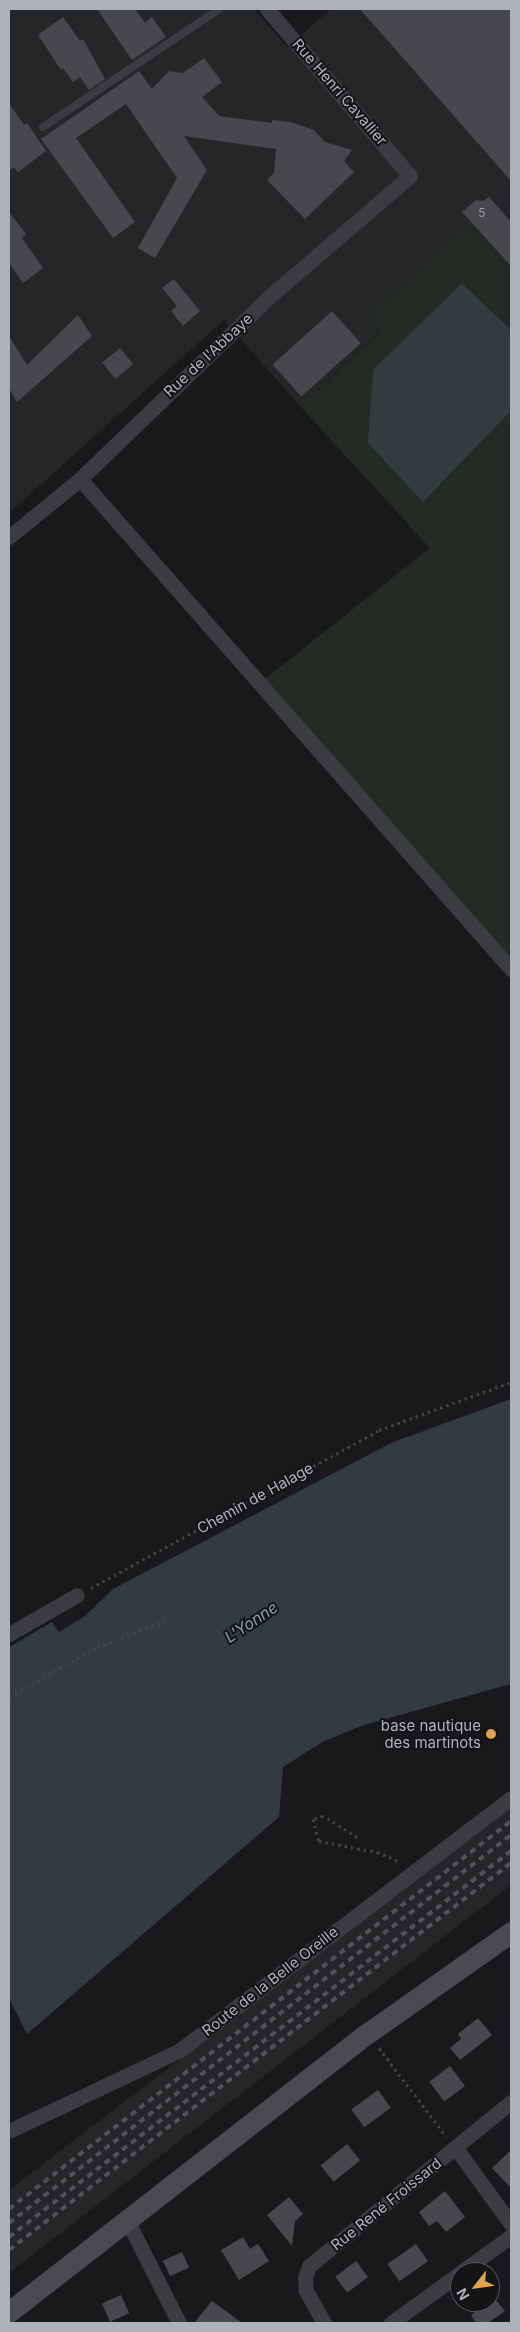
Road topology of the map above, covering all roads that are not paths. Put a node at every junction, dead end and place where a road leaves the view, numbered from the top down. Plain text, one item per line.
1 (219, 9) edge
2 (268, 9) edge
3 (43, 127) dead end
4 (410, 176) joint
5 (80, 479) junction
6 (9, 537) edge
7 (511, 969) edge
8 (77, 1595) road end
9 (9, 1634) edge
10 (511, 1798) edge
11 (511, 1932) edge
12 (511, 2102) edge
13 (9, 2131) edge
14 (455, 2147) junction
15 (127, 2220) junction
16 (511, 2224) edge
17 (511, 2236) edge
18 (475, 2262) edge
19 (450, 2280) edge
20 (14, 2308) edge
21 (178, 2323) edge
22 (324, 2323) edge
23 (391, 2323) edge

1 - 3 lane
2 - 4 street, Rue Henri Cavallier
4 - 5 street, Rue de l'Abbaye
5 - 6 street, Rue de l'Abbaye
5 - 7 street
8 - 9 street
10 - 13 street, Route de la Belle Oreille
11 - 15 main road
12 - 14 street, Rue René Froissard
14 - 16 street
14 - 22 street, Rue René Froissard
15 - 20 main road
15 - 21 street
17 - 18 street
19 - 23 street

